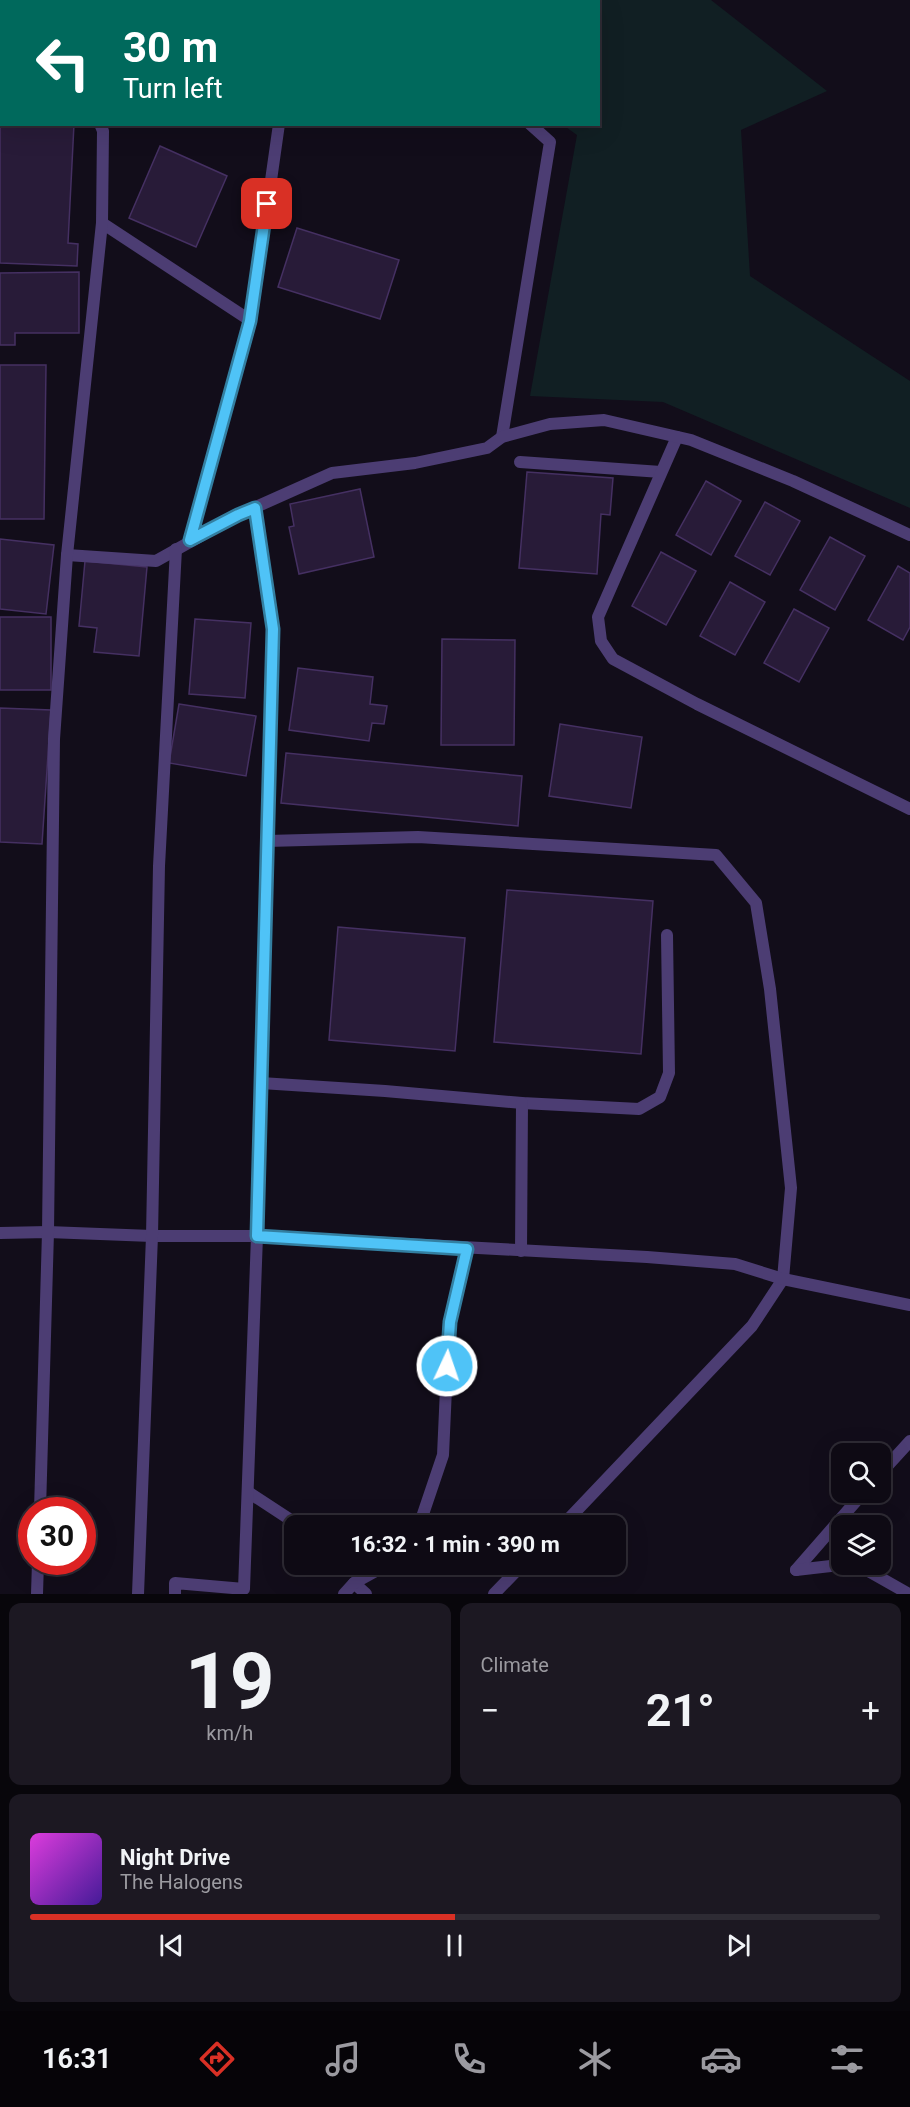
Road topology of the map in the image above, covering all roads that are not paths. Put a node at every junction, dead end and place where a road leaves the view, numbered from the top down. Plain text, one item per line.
1 (101, 126) edge
2 (279, 126) edge
3 (532, 126) edge
4 (102, 223) junction
5 (250, 321) junction
6 (502, 437) junction
7 (677, 437) junction
8 (520, 462) dead end
9 (662, 472) junction
10 (255, 508) junction
11 (910, 535) edge
12 (190, 540) junction
13 (176, 549) junction
14 (67, 555) junction
15 (910, 809) edge
16 (267, 841) junction
17 (667, 934) dead end
18 (261, 1083) junction
19 (522, 1103) junction
20 (48, 1232) junction
21 (0, 1233) edge
22 (152, 1236) junction
23 (257, 1236) junction
24 (467, 1249) junction
25 (521, 1251) junction
26 (783, 1279) junction
27 (910, 1305) edge
28 (909, 1444) edge
29 (891, 1463) edge
30 (248, 1492) junction
31 (40, 1497) edge
32 (854, 1503) edge
33 (424, 1515) edge
34 (572, 1515) edge
35 (844, 1515) edge
36 (284, 1516) edge
37 (831, 1530) edge
38 (831, 1566) edge
39 (38, 1575) edge
40 (367, 1575) edge
41 (512, 1575) edge
42 (875, 1575) edge
43 (354, 1583) junction
44 (38, 1594) edge
45 (138, 1594) edge
46 (175, 1594) edge
47 (344, 1594) edge
48 (366, 1594) edge
49 (494, 1594) edge
50 (909, 1594) edge

1 - 4 street
2 - 5 street
3 - 6 street
4 - 5 street
4 - 14 street
5 - 12 street
6 - 7 street
6 - 10 street
7 - 9 street
7 - 11 street
8 - 9 street
9 - 15 street
10 - 12 street
10 - 16 street
12 - 13 street
13 - 14 street
13 - 22 street
14 - 20 street
16 - 18 street
16 - 26 street
17 - 19 street
18 - 19 street
18 - 23 street
19 - 25 street
20 - 21 street
20 - 22 street
20 - 31 street
22 - 23 street
22 - 45 street
23 - 24 street
23 - 30 street
24 - 25 street
24 - 33 street
25 - 26 street
26 - 27 street
26 - 34 street
28 - 29 street
30 - 36 street
30 - 46 street
32 - 35 street
37 - 38 street
39 - 44 street
40 - 43 street
41 - 49 street
42 - 50 street
43 - 47 street
43 - 48 street

